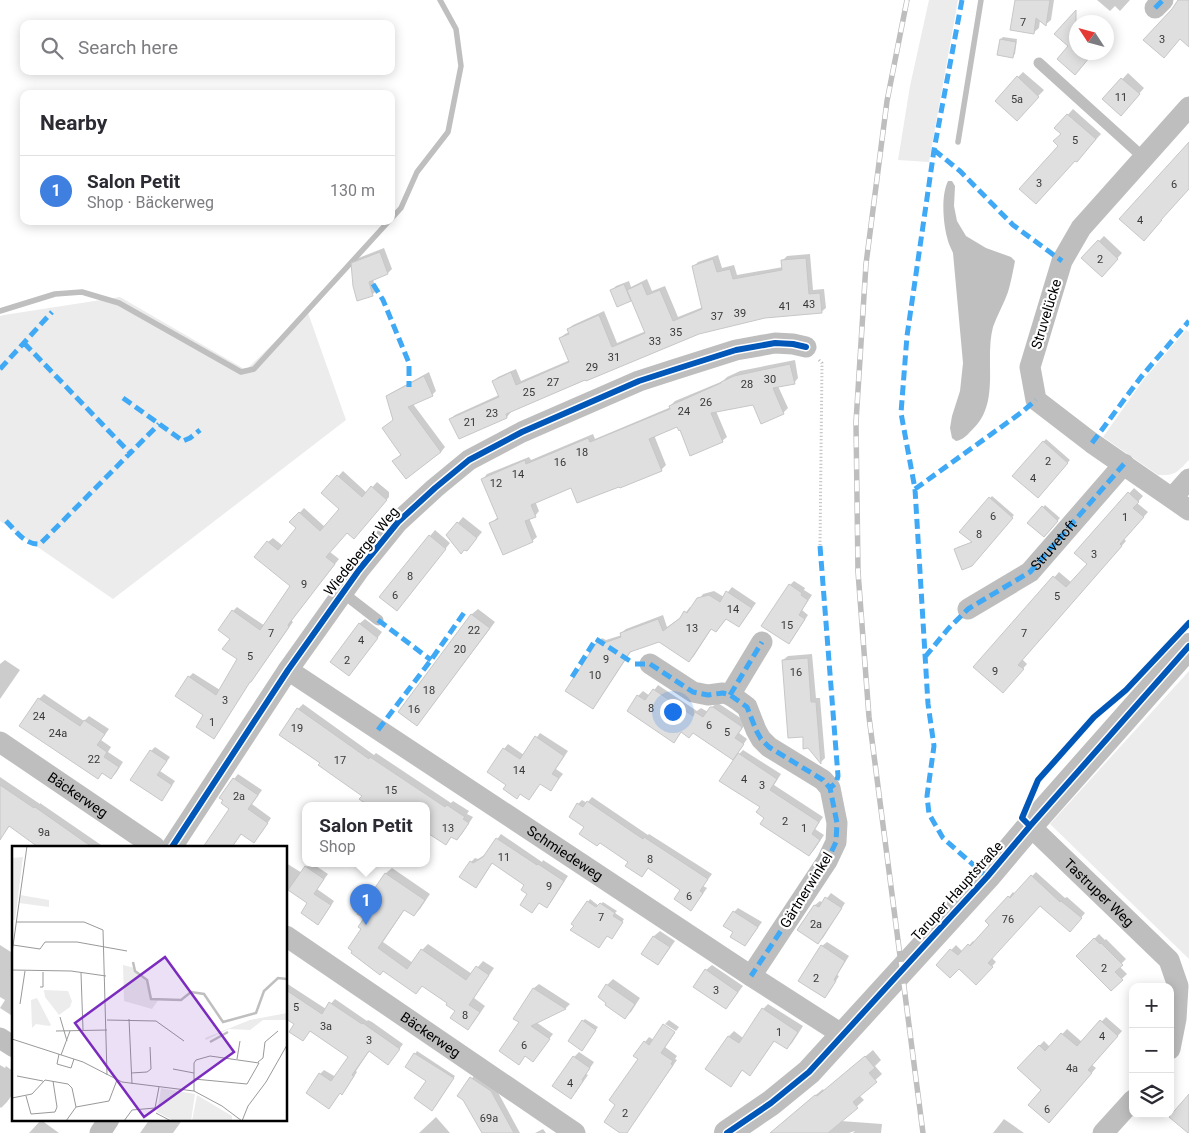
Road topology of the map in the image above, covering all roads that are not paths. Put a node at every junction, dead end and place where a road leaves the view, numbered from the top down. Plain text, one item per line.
1 (1039, 63) dead end
2 (1189, 107) edge
3 (1144, 158) junction
4 (806, 347) road end
5 (1124, 464) junction
6 (1189, 479) edge
7 (1180, 504) edge
8 (343, 593) junction
9 (968, 608) dead end
10 (378, 620) dead end
11 (762, 642) dead end
12 (1189, 646) edge
13 (650, 664) dead end
14 (288, 670) junction
15 (730, 695) junction
16 (0, 742) edge
17 (1030, 826) junction
18 (154, 846) edge
19 (173, 846) edge
20 (288, 937) edge
21 (1169, 960) junction
22 (750, 976) junction
23 (1189, 977) edge
24 (1174, 1029) edge
25 (844, 1035) junction
26 (0, 1038) edge
27 (1189, 1041) edge
28 (12, 1046) edge
29 (1174, 1056) edge
30 (1129, 1104) edge
31 (109, 1120) edge
32 (100, 1133) edge
33 (575, 1133) edge
34 (727, 1133) edge
35 (1103, 1133) edge

1 - 3 lane
2 - 3 street, Struvelücke
3 - 5 street, Struvelücke
4 - 8 street, Wiedeberger Weg
5 - 7 street, Struvelücke
5 - 9 street, Struvetoft
6 - 7 street, Struvelücke
8 - 10 lane
8 - 14 street, Wiedeberger Weg
11 - 15 street
12 - 17 street, Taruper Hauptstraße
13 - 15 street
14 - 19 street, Wiedeberger Weg
14 - 22 street, Schmiedeweg
15 - 22 street, Gärtnerwinkel
16 - 18 street, Bäckerweg
17 - 21 street, Tastruper Weg
17 - 25 street, Taruper Hauptstraße
20 - 33 street, Bäckerweg
21 - 23 street, Tastruper Weg
21 - 24 street, Tastruper Weg
22 - 25 street, Schmiedeweg
25 - 34 street, Taruper Hauptstraße
26 - 28 street
27 - 29 street
30 - 35 street
31 - 32 street

